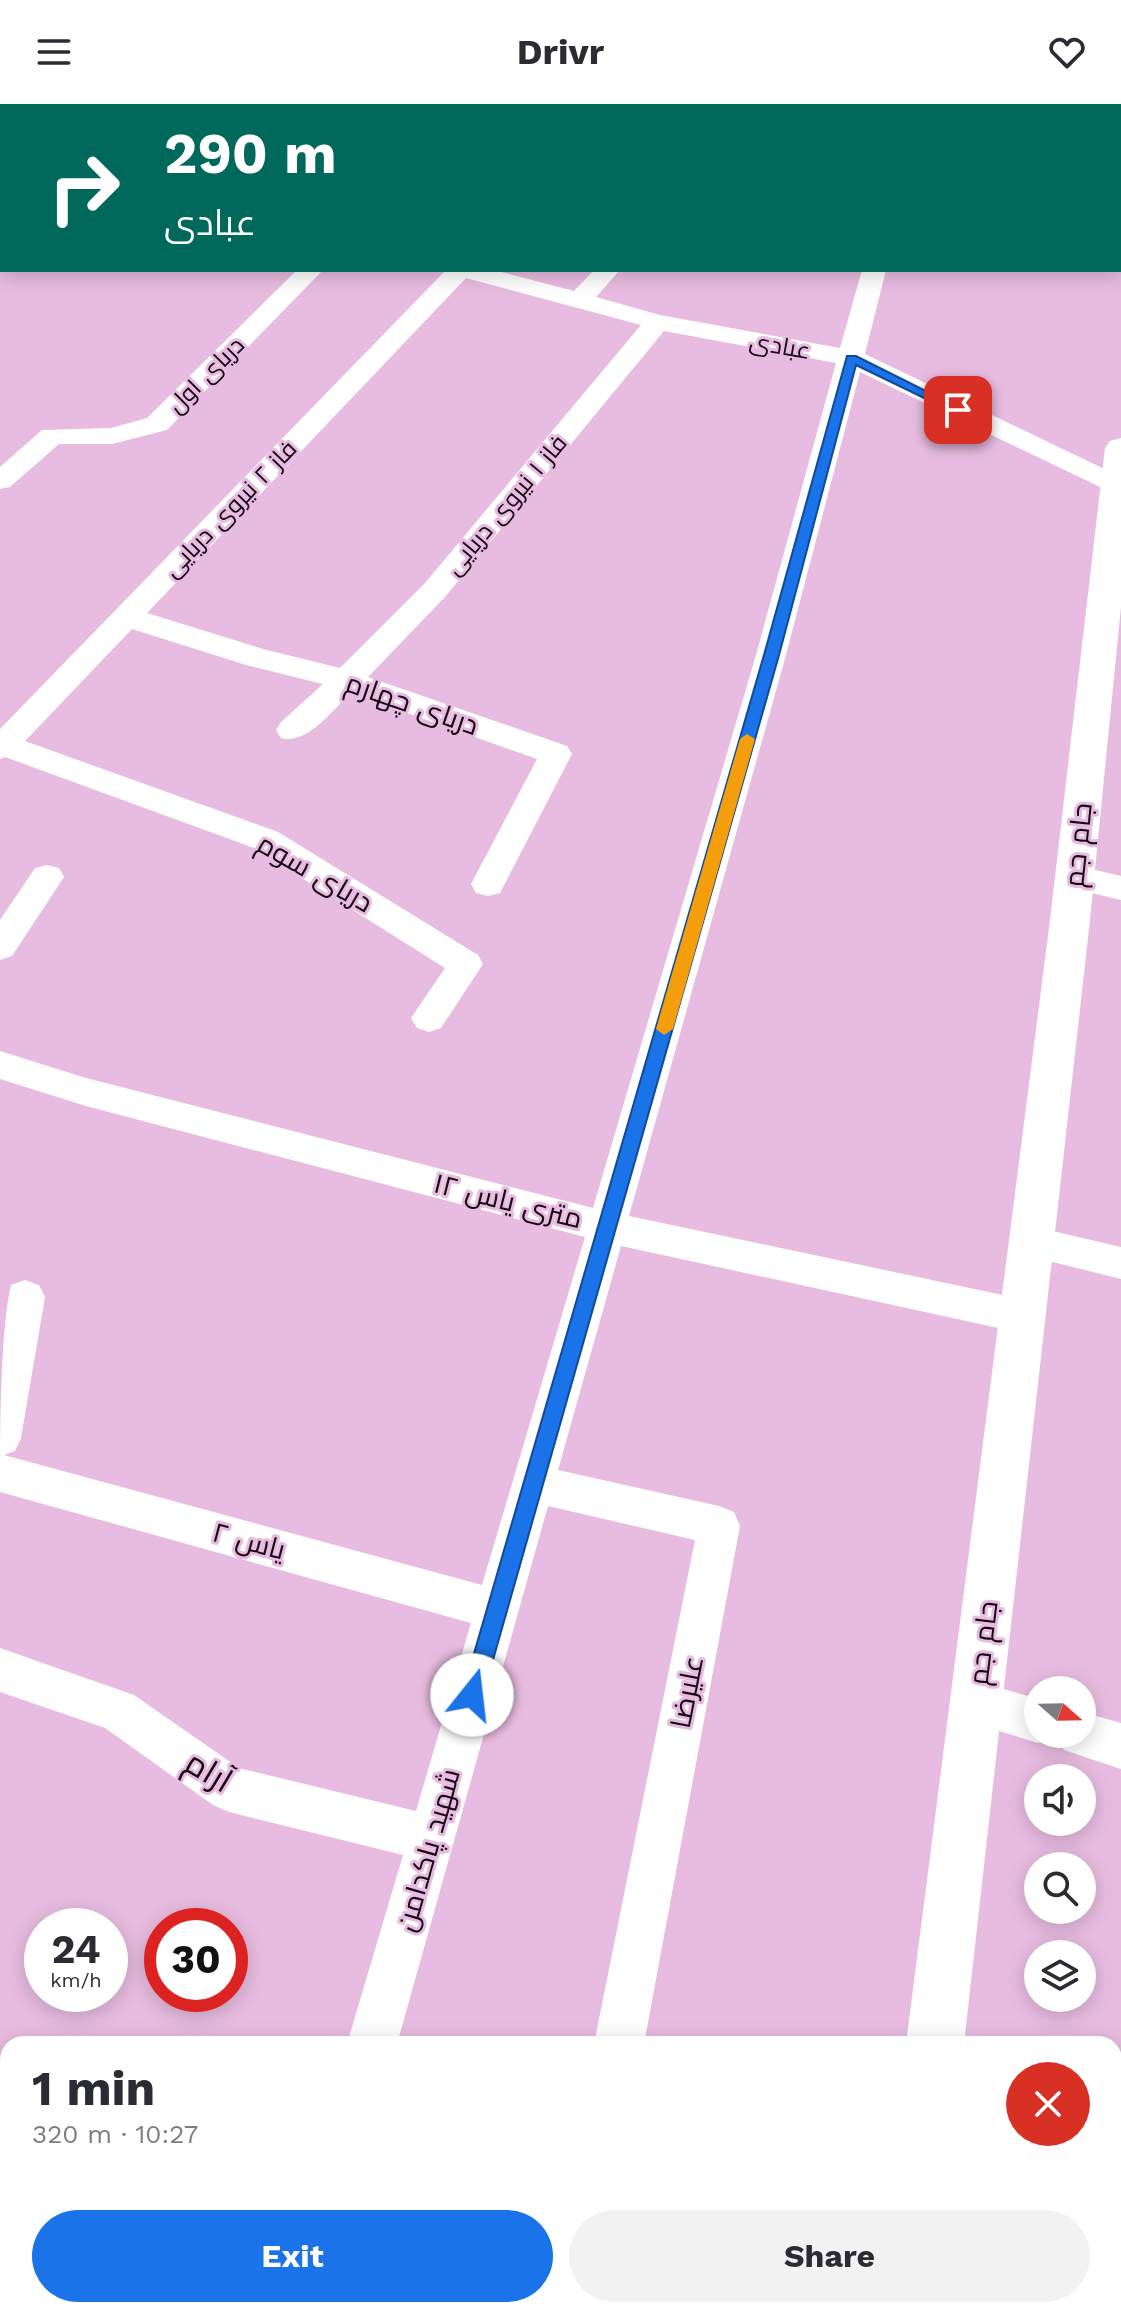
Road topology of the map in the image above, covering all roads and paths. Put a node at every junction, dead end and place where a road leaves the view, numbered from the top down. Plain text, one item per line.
1 (309, 272) edge
2 (461, 272) edge
3 (470, 272) edge
4 (606, 272) edge
5 (874, 272) edge
6 (579, 301) junction
7 (658, 322) junction
8 (852, 358) junction
9 (1120, 474) edge
10 (0, 481) edge
11 (126, 617) junction
12 (343, 679) junction
13 (292, 730) dead end
14 (1, 746) edge
15 (47, 877) dead end
16 (1074, 877) junction
17 (488, 884) dead end
18 (1121, 888) edge
19 (0, 947) edge
20 (429, 1018) dead end
21 (0, 1065) edge
22 (607, 1227) junction
23 (1031, 1242) junction
24 (1121, 1263) edge
25 (25, 1297) dead end
26 (1022, 1316) junction
27 (0, 1438) edge
28 (0, 1473) edge
29 (533, 1483) junction
30 (497, 1610) junction
31 (0, 1670) edge
32 (976, 1703) junction
33 (1024, 1717) edge
34 (1096, 1739) edge
35 (1121, 1746) edge
36 (431, 1838) junction
37 (374, 2036) edge
38 (621, 2036) edge
39 (936, 2036) edge

1 - 10 street, دریای اول
2 - 11 street, فاز ۲ نیروی دریایی
3 - 6 street, عبادی
4 - 6 street
5 - 8 street, شهید پاکدامن
6 - 7 street, عبادی
7 - 8 street, عبادی
7 - 12 street, فاز ۱ نیروی دریایی
8 - 9 street, عبادی
8 - 22 street, شهید پاکدامن
9 - 16 street, جام جم
11 - 12 street, دریای چهارم
11 - 14 street, فاز ۲ نیروی دریایی
12 - 13 street, فاز ۱ نیروی دریایی
12 - 17 street, دریای چهارم
14 - 20 street, دریای سوم
15 - 19 street
16 - 18 street
16 - 23 street, جام جم
21 - 22 street, ۱۲ متری یاس
22 - 26 street, ۱۲ متری یاس
22 - 29 street, شهید پاکدامن
23 - 24 street
23 - 26 street, جام جم
25 - 27 street
26 - 32 street, جام جم
28 - 30 street, یاس ۲
29 - 30 street, شهید پاکدامن
29 - 38 street, علیرضا
30 - 36 street, شهید پاکدامن
31 - 36 street, آرام
32 - 33 street
32 - 39 street, جام جم
34 - 35 street
36 - 37 street, شهید پاکدامن

